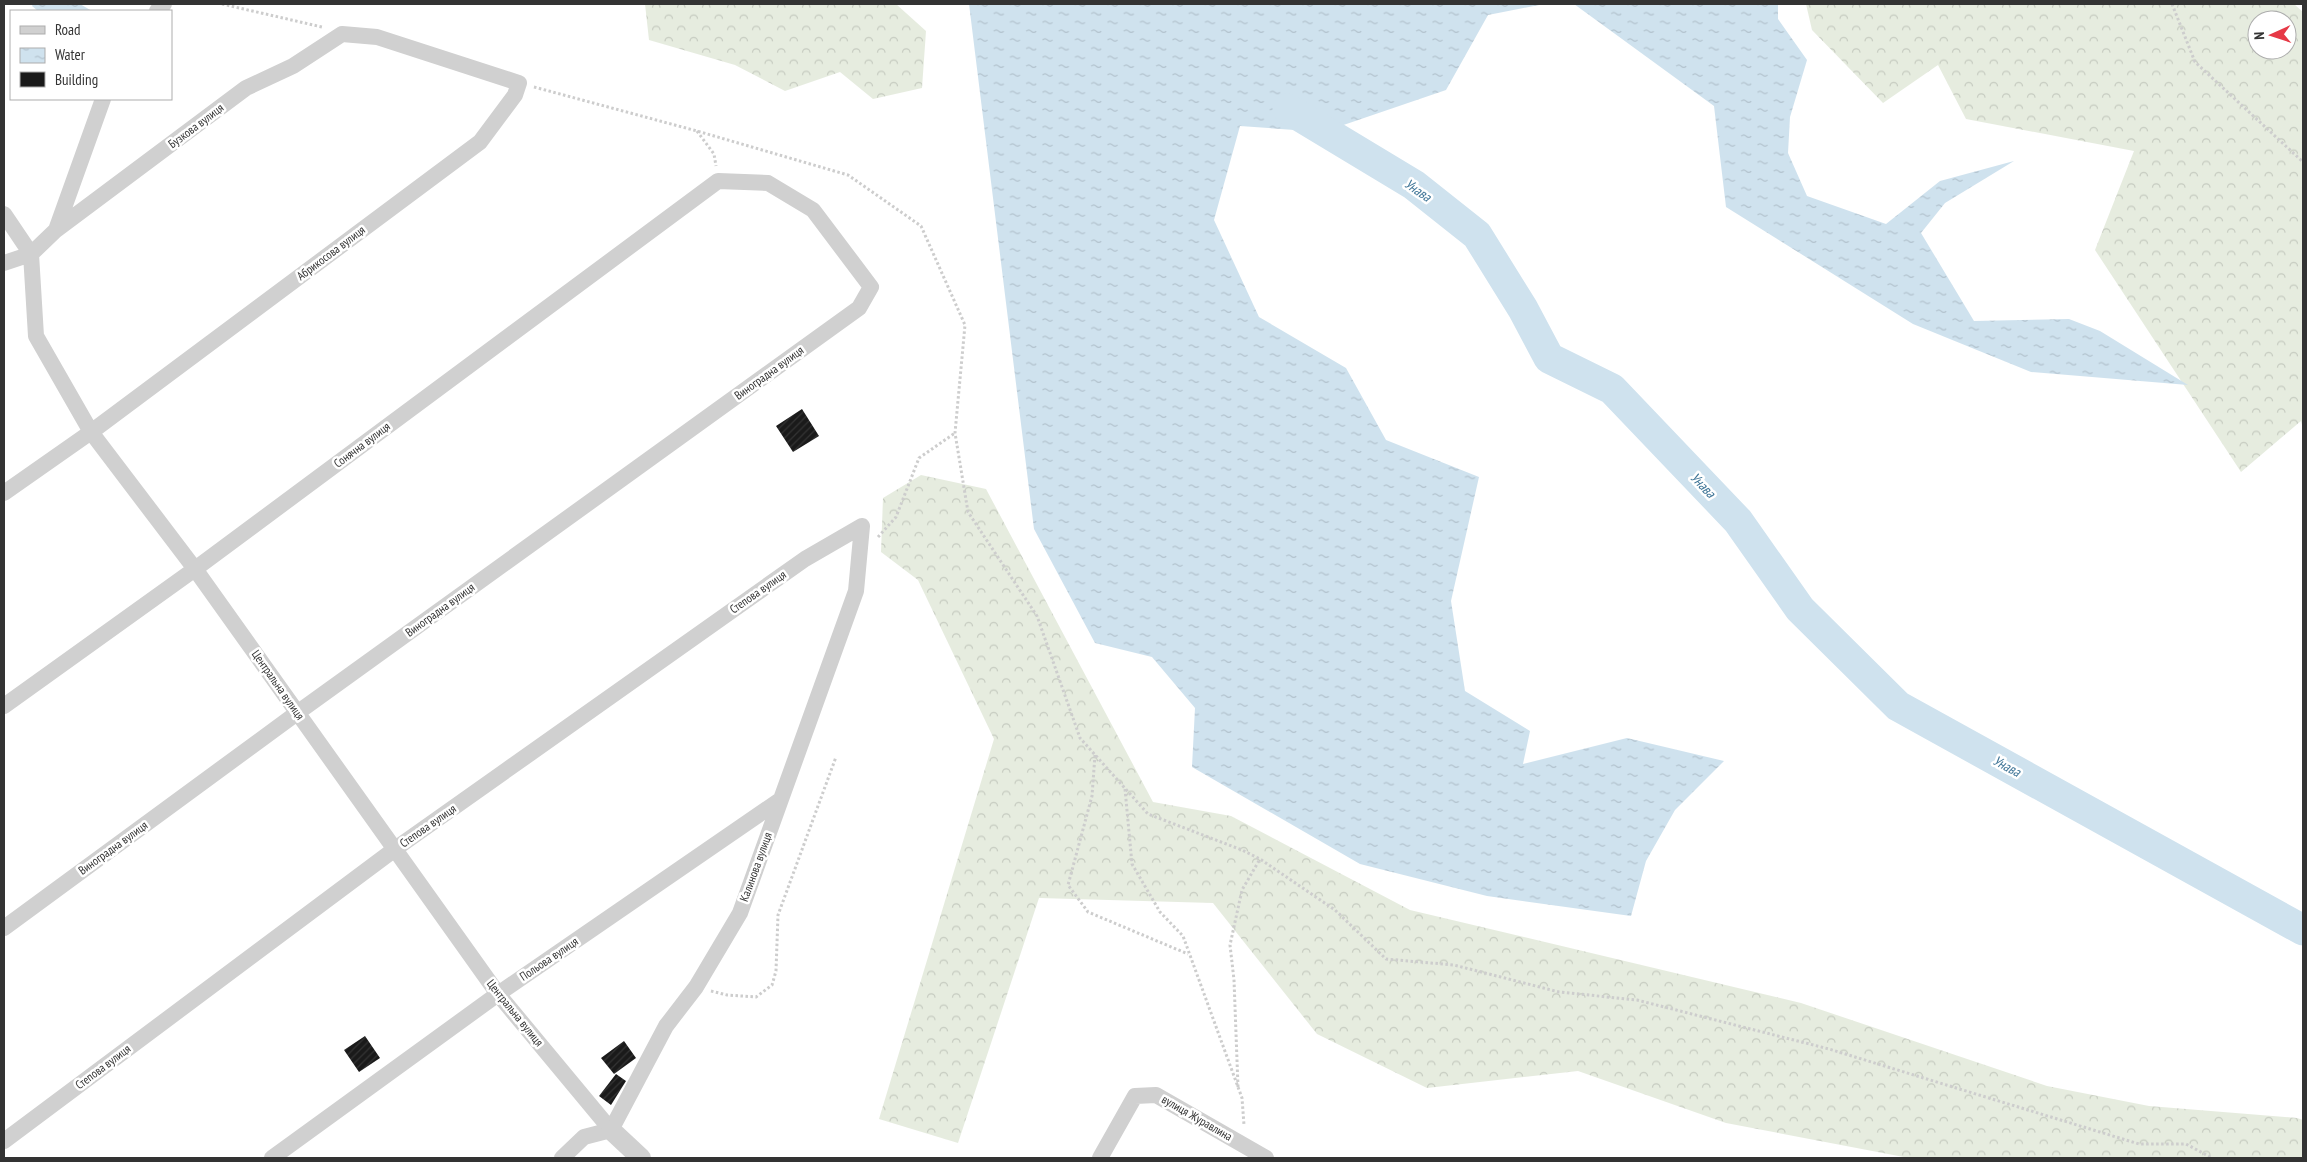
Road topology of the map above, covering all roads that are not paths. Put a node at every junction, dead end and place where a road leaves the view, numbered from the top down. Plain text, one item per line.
1 (342, 34) joint
2 (103, 100) edge
3 (4, 214) edge
4 (56, 230) junction
5 (32, 254) junction
6 (4, 263) edge
7 (871, 287) joint
8 (91, 432) junction
9 (4, 493) edge
10 (862, 526) joint
11 (195, 569) junction
12 (4, 706) edge
13 (298, 713) junction
14 (780, 800) junction
15 (395, 849) junction
16 (4, 928) edge
17 (498, 994) junction
18 (611, 1130) junction
19 (4, 1141) edge
20 (272, 1158) edge
21 (562, 1158) edge
22 (641, 1158) edge
23 (1100, 1158) edge
24 (1266, 1158) edge

1 - 4 street, Бузкова вулиця
1 - 8 street, Абрикосова вулиця
2 - 4 street
3 - 5 street
4 - 5 street, Бузкова вулиця
5 - 6 street
5 - 8 street, Центральна вулиця
7 - 11 street, Сонячна вулиця
7 - 13 street, Виноградна вулиця
8 - 9 street, Абрикосова вулиця
8 - 11 street, Центральна вулиця
10 - 14 street, Калинова вулиця
10 - 15 street, Степова вулиця
11 - 12 street, Сонячна вулиця
11 - 13 street, Центральна вулиця
13 - 15 street, Центральна вулиця
13 - 16 street, Виноградна вулиця
14 - 17 street, Польова вулиця
14 - 18 street, Калинова вулиця
15 - 17 street, Центральна вулиця
15 - 19 street, Степова вулиця
17 - 18 street, Центральна вулиця
17 - 20 street, Польова вулиця
18 - 21 street
18 - 22 street
23 - 24 street, вулиця Журавлина

